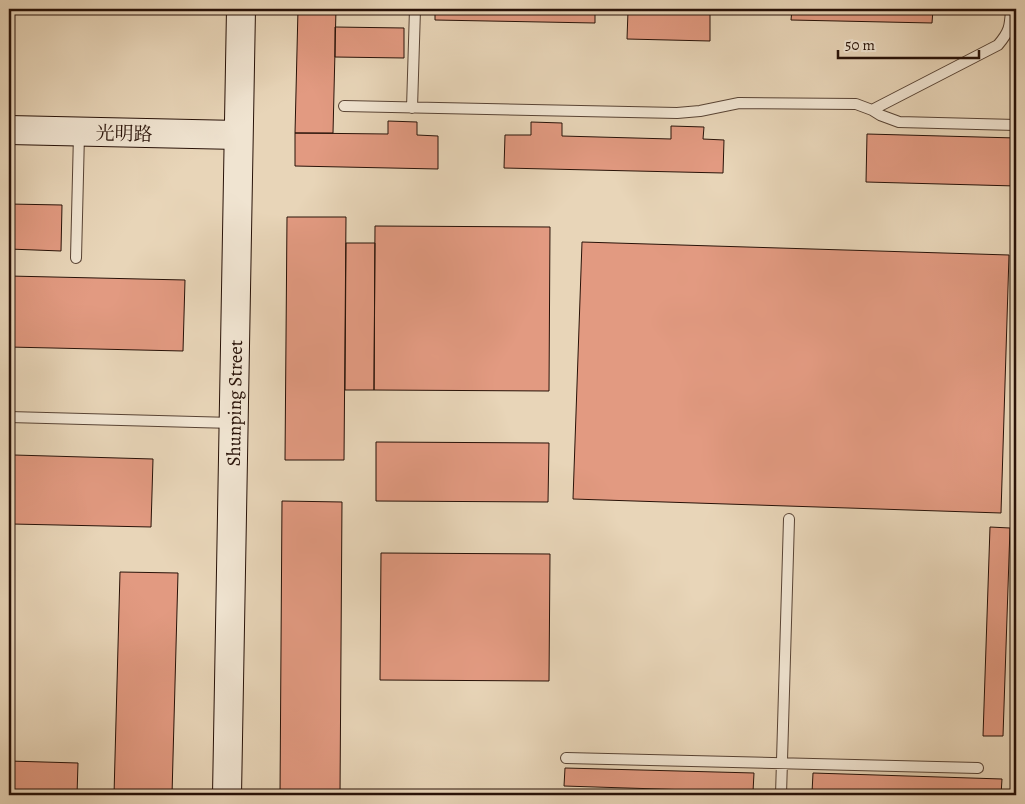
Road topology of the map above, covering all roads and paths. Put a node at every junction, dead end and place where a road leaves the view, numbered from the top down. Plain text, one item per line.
1 (241, 9) edge
2 (415, 9) edge
3 (1011, 9) edge
4 (344, 106) dead end
5 (412, 108) junction
6 (872, 110) junction
7 (1016, 125) edge
8 (9, 130) edge
9 (79, 132) junction
10 (238, 135) junction
11 (76, 258) dead end
12 (9, 417) edge
13 (234, 423) junction
14 (788, 519) dead end
15 (566, 758) dead end
16 (781, 764) junction
17 (978, 768) dead end
18 (227, 795) edge
19 (780, 795) edge

1 - 10 street, Shunping Street
2 - 5 lane
3 - 6 lane
4 - 5 lane
5 - 6 lane
6 - 7 lane
8 - 9 street, 光明路
9 - 10 street, 光明路
9 - 11 lane
10 - 13 street, Shunping Street
12 - 13 lane
13 - 18 street, Shunping Street
14 - 16 lane
15 - 16 lane
16 - 17 lane
16 - 19 lane

